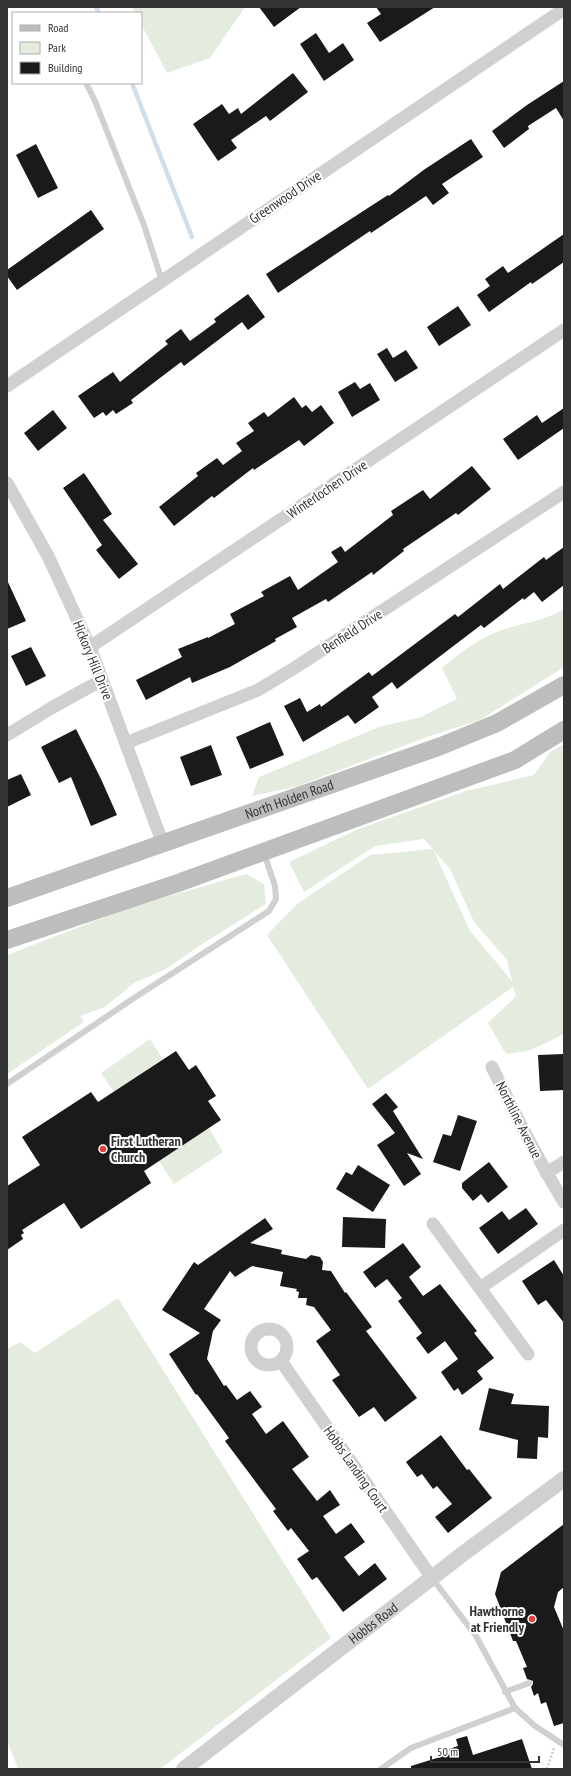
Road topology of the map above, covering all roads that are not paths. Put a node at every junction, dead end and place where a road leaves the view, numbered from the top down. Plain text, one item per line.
1 (564, 9) edge
2 (86, 84) edge
3 (162, 281) junction
4 (564, 330) edge
5 (7, 386) edge
6 (7, 483) edge
7 (564, 492) edge
8 (90, 647) junction
9 (102, 680) junction
10 (564, 685) edge
11 (564, 730) edge
12 (7, 735) edge
13 (126, 743) junction
14 (163, 844) junction
15 (264, 851) junction
16 (7, 898) edge
17 (7, 940) edge
18 (492, 1067) dead end
19 (7, 1084) edge
20 (564, 1162) edge
21 (546, 1173) junction
22 (564, 1202) edge
23 (432, 1224) dead end
24 (564, 1230) edge
25 (480, 1288) junction
26 (528, 1354) dead end
27 (281, 1361) dead end
28 (564, 1479) edge
29 (432, 1578) junction
30 (529, 1683) dead end
31 (505, 1692) junction
32 (515, 1708) junction
33 (564, 1745) edge
34 (184, 1769) edge
35 (381, 1769) edge

1 - 3 street, Greenwood Drive
2 - 3 lane
3 - 5 street, Greenwood Drive
4 - 8 street, Winterlochen Drive
6 - 8 street, Hickory Hill Drive
7 - 13 street, Benfield Drive
8 - 9 street, Hickory Hill Drive
9 - 12 street
9 - 13 street, Hickory Hill Drive
10 - 14 main road, North Holden Road
11 - 15 main road
13 - 14 street, Hickory Hill Drive
14 - 16 main road, North Holden Road
15 - 17 main road
15 - 19 lane
18 - 21 street, Northline Avenue
20 - 21 street, Northline Avenue
21 - 22 street, Northline Avenue
23 - 25 street
24 - 25 street
25 - 26 street
27 - 29 street, Hobbs Landing Court
28 - 29 street, Hobbs Road
29 - 31 lane
29 - 34 street, Hobbs Road
30 - 31 lane
31 - 32 lane
32 - 33 lane
32 - 35 lane

